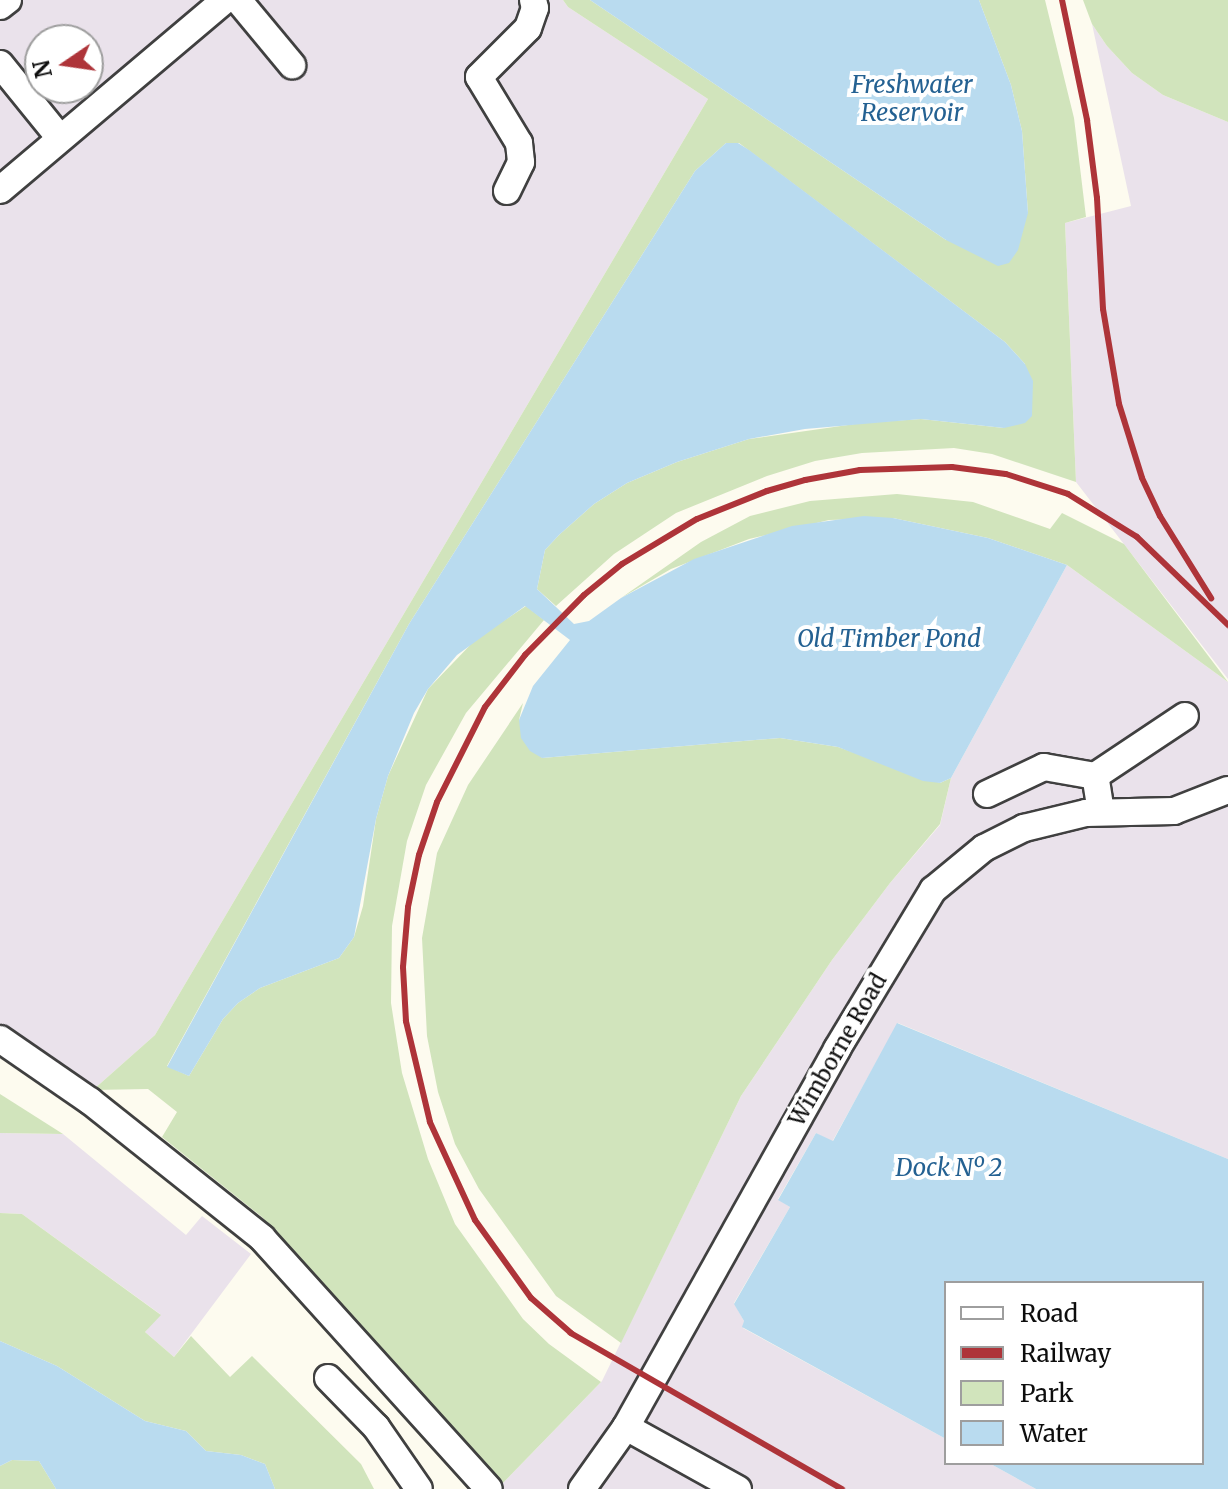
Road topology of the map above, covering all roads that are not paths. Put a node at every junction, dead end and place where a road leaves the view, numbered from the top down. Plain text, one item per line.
1 (8, 0) edge
2 (225, 0) edge
3 (238, 0) edge
4 (533, 0) edge
5 (0, 6) edge
6 (0, 64) edge
7 (292, 65) dead end
8 (60, 138) junction
9 (0, 190) edge
10 (507, 191) dead end
11 (1185, 716) dead end
12 (1095, 776) junction
13 (1228, 790) edge
14 (987, 794) dead end
15 (1101, 812) junction
16 (0, 1039) edge
17 (328, 1378) dead end
18 (626, 1427) junction
19 (413, 1486) edge
20 (489, 1489) edge
21 (582, 1489) edge
22 (738, 1489) edge

1 - 5 street
2 - 8 street
3 - 7 street
4 - 10 street
6 - 8 street
8 - 9 street
11 - 12 street
12 - 14 street
12 - 15 street
13 - 15 street, Wimborne Road
15 - 18 street, Wimborne Road
16 - 20 street
17 - 19 street
18 - 21 street, Wimborne Road
18 - 22 street

